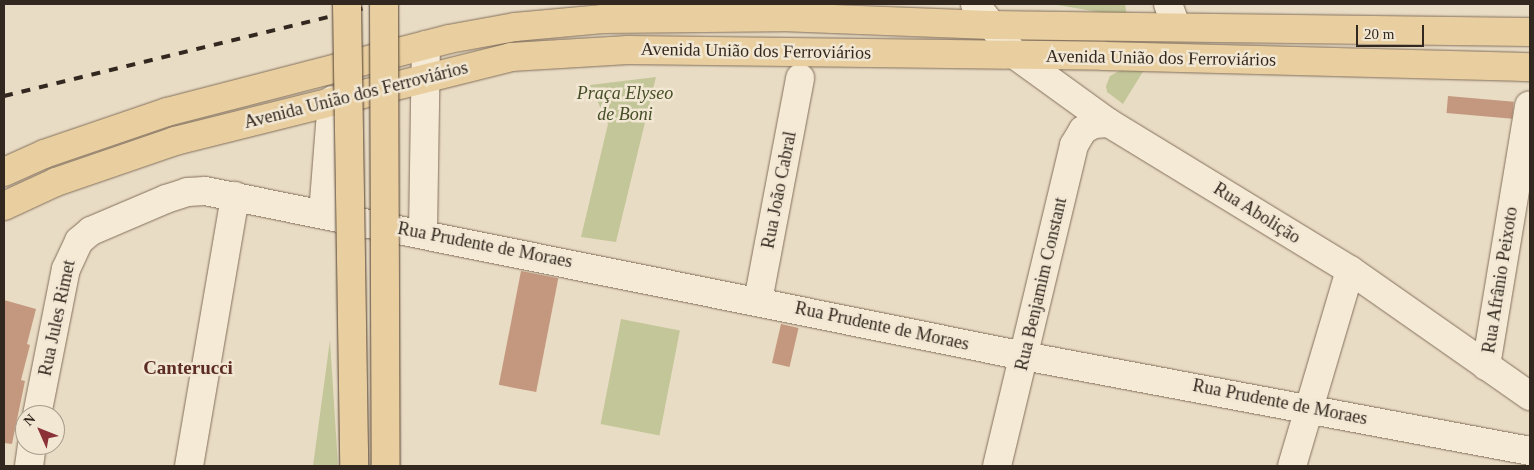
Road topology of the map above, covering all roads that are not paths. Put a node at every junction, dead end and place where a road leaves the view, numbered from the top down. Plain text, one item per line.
1 (347, 4) edge
2 (384, 4) edge
3 (896, 13) edge
4 (983, 14) edge
5 (1172, 15) edge
6 (1530, 32) edge
7 (426, 45) junction
8 (1014, 55) junction
9 (1530, 67) edge
10 (426, 77) junction
11 (800, 78) dead end
12 (332, 100) junction
13 (1529, 106) dead end
14 (1109, 122) junction
15 (4, 172) edge
16 (235, 196) junction
17 (4, 206) edge
18 (323, 214) junction
19 (423, 232) junction
20 (1350, 270) junction
21 (758, 301) junction
22 (1024, 356) junction
23 (1486, 366) junction
24 (1530, 396) edge
25 (39, 405) edge
26 (1310, 407) junction
27 (1530, 451) edge
28 (189, 466) edge
29 (354, 466) edge
30 (386, 466) edge
31 (997, 466) edge
32 (1292, 466) edge

1 - 29 main road, bridge
2 - 30 main road, bridge
3 - 4 main road, Avenida União dos Ferroviários
3 - 7 main road, Avenida União dos Ferroviários
4 - 5 main road, Avenida União dos Ferroviários
4 - 8 street, Rua Abolição
5 - 6 main road, Avenida União dos Ferroviários
7 - 10 street
7 - 15 main road, Avenida União dos Ferroviários
8 - 9 main road, Avenida União dos Ferroviários
8 - 10 main road, Avenida União dos Ferroviários
8 - 14 street, Rua Abolição
10 - 12 main road, Avenida União dos Ferroviários
10 - 19 street
11 - 21 street, Rua João Cabral
12 - 17 main road, Avenida União dos Ferroviários
12 - 18 street
13 - 23 street, Rua Afrânio Peixoto
14 - 20 street, Rua Abolição
14 - 22 street, Rua Benjamim Constant
16 - 18 street, Rua Prudente de Moraes
16 - 25 street, Rua Jules Rimet
16 - 28 street
18 - 19 street, Rua Prudente de Moraes
19 - 21 street, Rua Prudente de Moraes
20 - 23 street, Rua Abolição
20 - 26 street
21 - 22 street, Rua Prudente de Moraes
22 - 26 street, Rua Prudente de Moraes
22 - 31 street, Rua Benjamim Constant
23 - 24 street, Rua Abolição
26 - 27 street, Rua Prudente de Moraes
26 - 32 street

